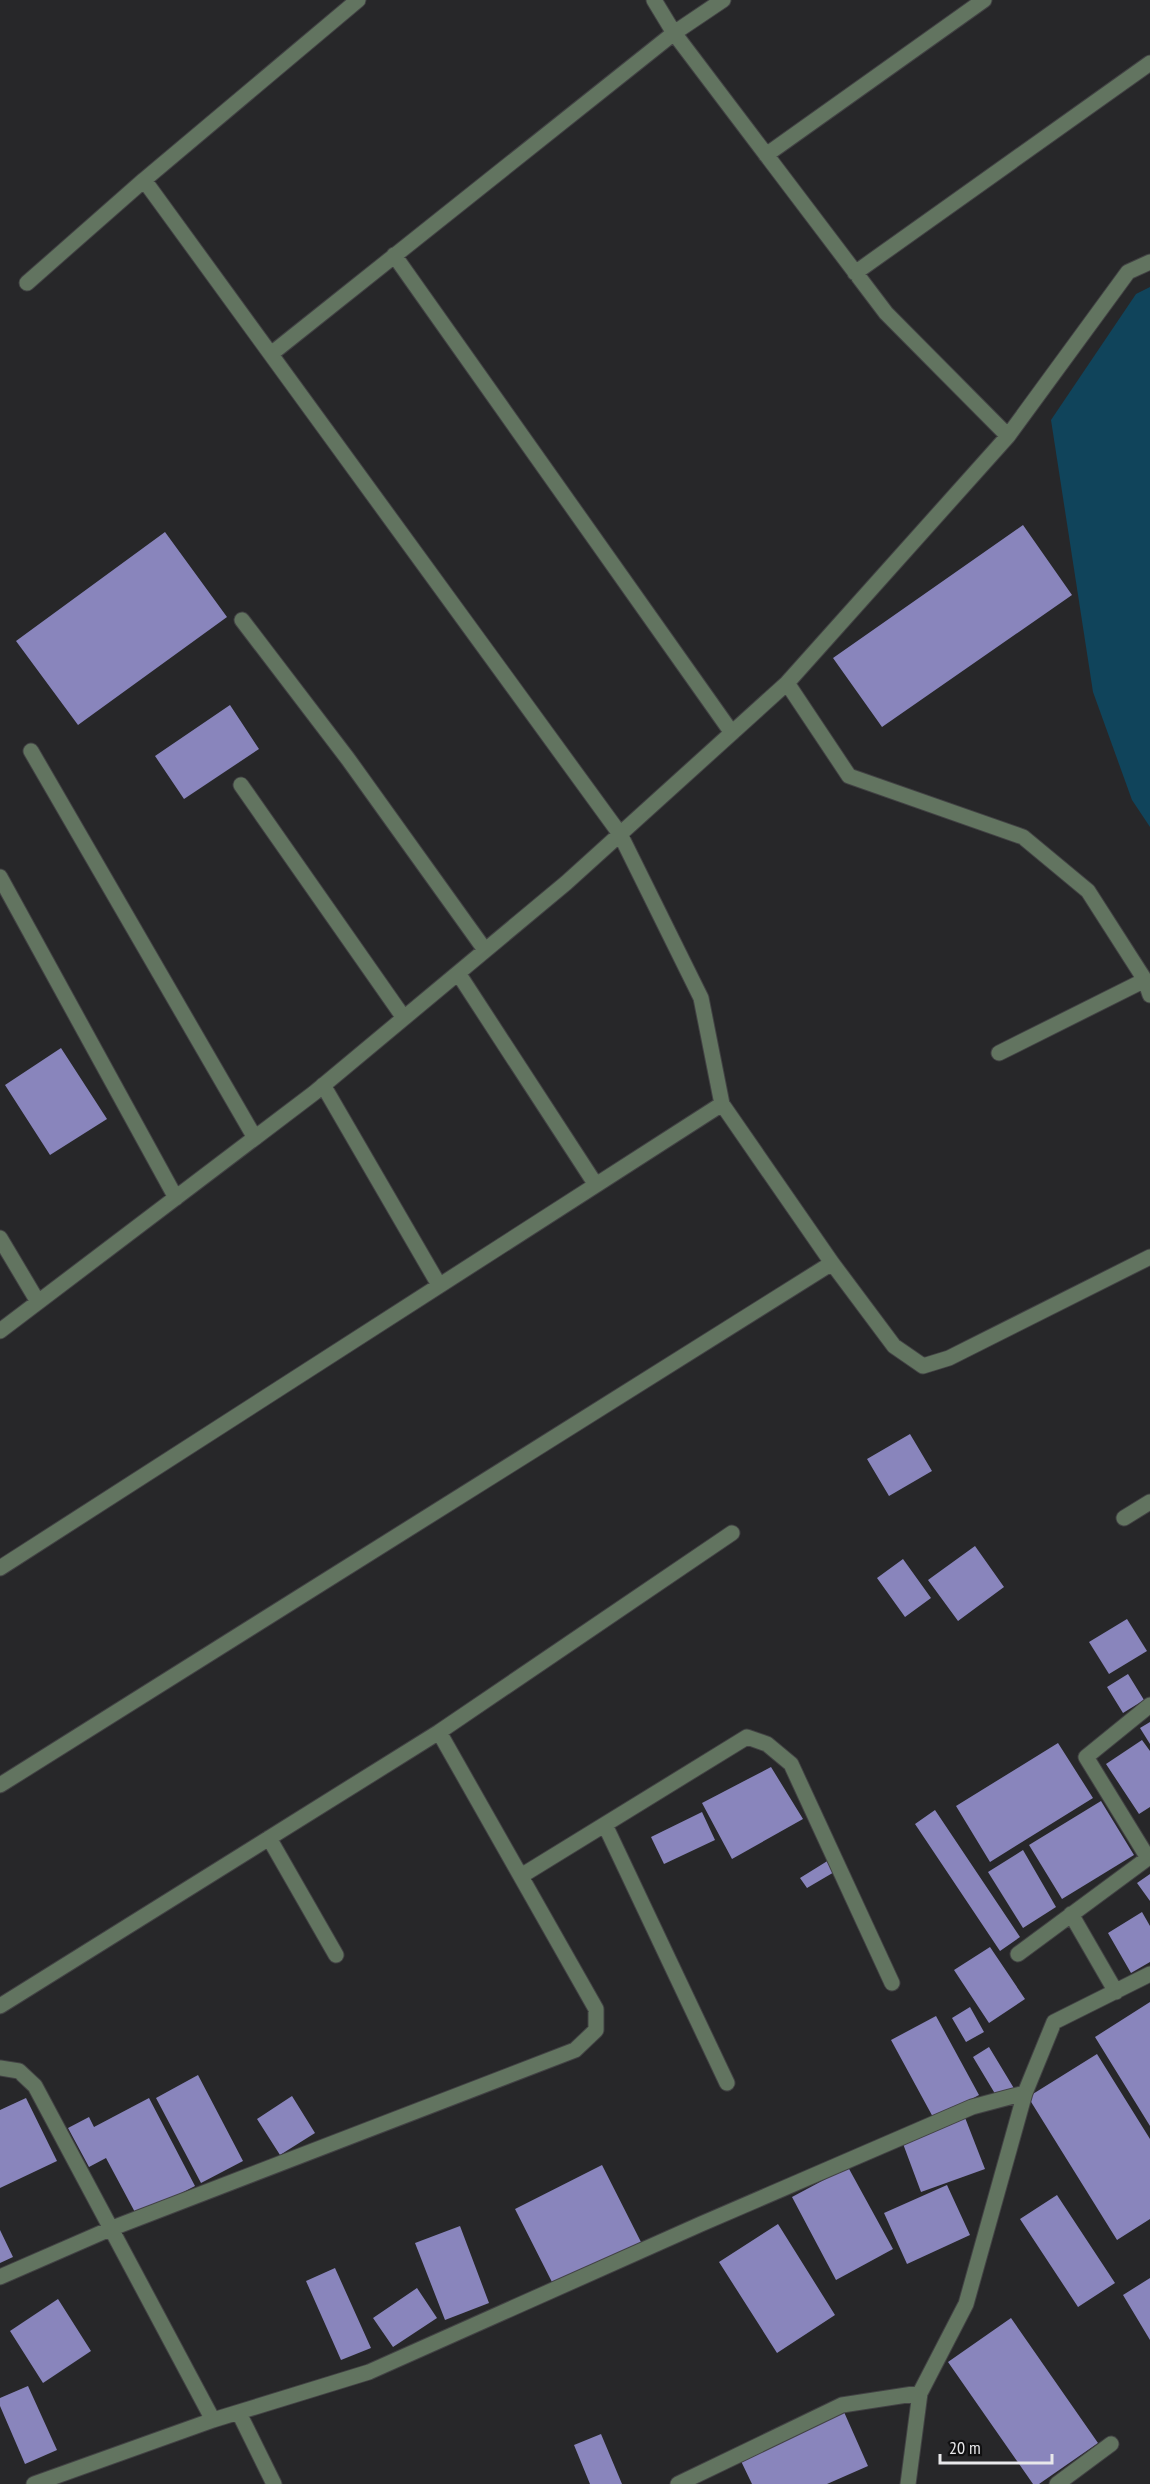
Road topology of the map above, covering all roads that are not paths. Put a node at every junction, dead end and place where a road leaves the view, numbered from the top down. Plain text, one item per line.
1 (358, 0) edge
2 (654, 0) edge
3 (723, 0) edge
4 (984, 0) edge
5 (674, 33) junction
6 (1150, 63) edge
7 (766, 155) junction
8 (144, 180) junction
9 (394, 255) junction
10 (1150, 262) edge
11 (855, 273) junction
12 (27, 283) dead end
13 (271, 354) junction
14 (1008, 436) junction
15 (242, 620) dead end
16 (787, 682) junction
17 (732, 733) junction
18 (31, 751) dead end
19 (241, 785) dead end
20 (620, 834) junction
21 (0, 877) edge
22 (485, 950) junction
23 (458, 973) junction
24 (1148, 988) edge
25 (404, 1018) junction
26 (999, 1053) dead end
27 (323, 1085) junction
28 (722, 1104) junction
29 (255, 1138) junction
30 (596, 1185) junction
31 (176, 1198) junction
32 (0, 1238) edge
33 (1150, 1257) edge
34 (832, 1263) junction
35 (439, 1286) junction
36 (38, 1302) junction
37 (0, 1331) edge
38 (1150, 1502) edge
39 (1124, 1518) dead end
40 (732, 1533) dead end
41 (0, 1568) edge
42 (1150, 1705) edge
43 (439, 1732) junction
44 (0, 1785) edge
45 (605, 1825) junction
46 (270, 1838) junction
47 (521, 1876) junction
48 (1071, 1914) junction
49 (1018, 1954) dead end
50 (336, 1955) dead end
51 (1150, 1974) edge
52 (892, 1983) dead end
53 (1116, 1992) junction
54 (0, 2006) edge
55 (0, 2068) edge
56 (727, 2083) dead end
57 (1025, 2093) junction
58 (110, 2229) junction
59 (0, 2277) edge
60 (920, 2392) junction
61 (239, 2413) junction
62 (213, 2420) junction
63 (1112, 2444) dead end
64 (906, 2483) edge
65 (34, 2484) edge
66 (274, 2484) edge
67 (678, 2484) edge
68 (1057, 2484) edge

1 - 8 street
2 - 5 street
3 - 5 street
4 - 7 street
5 - 7 street
5 - 9 street
6 - 11 street
7 - 11 street
8 - 12 street
8 - 13 street
9 - 13 street
9 - 17 street
10 - 14 street
11 - 14 street
13 - 20 street
14 - 16 street
15 - 22 street
16 - 17 street
16 - 24 street
17 - 20 street
18 - 29 street
19 - 25 street
20 - 22 street
20 - 28 street
21 - 31 street
22 - 23 street
23 - 25 street
23 - 30 street
24 - 26 street
25 - 27 street
27 - 29 street
27 - 35 street
28 - 30 street
28 - 34 street
29 - 31 street
30 - 35 street
31 - 36 street
32 - 36 street
33 - 34 street
34 - 44 street
35 - 41 street
36 - 37 street
38 - 39 street
40 - 43 street
42 - 48 street
43 - 46 street
43 - 47 street
45 - 47 street
45 - 52 street
45 - 56 street
46 - 50 street
46 - 54 street
47 - 58 street
48 - 49 street
48 - 53 street
51 - 53 street
53 - 57 street
55 - 58 street
57 - 60 street
57 - 61 street
58 - 59 street
58 - 62 street
60 - 64 street
60 - 67 street
61 - 62 street
61 - 66 street
62 - 65 street
63 - 68 street

